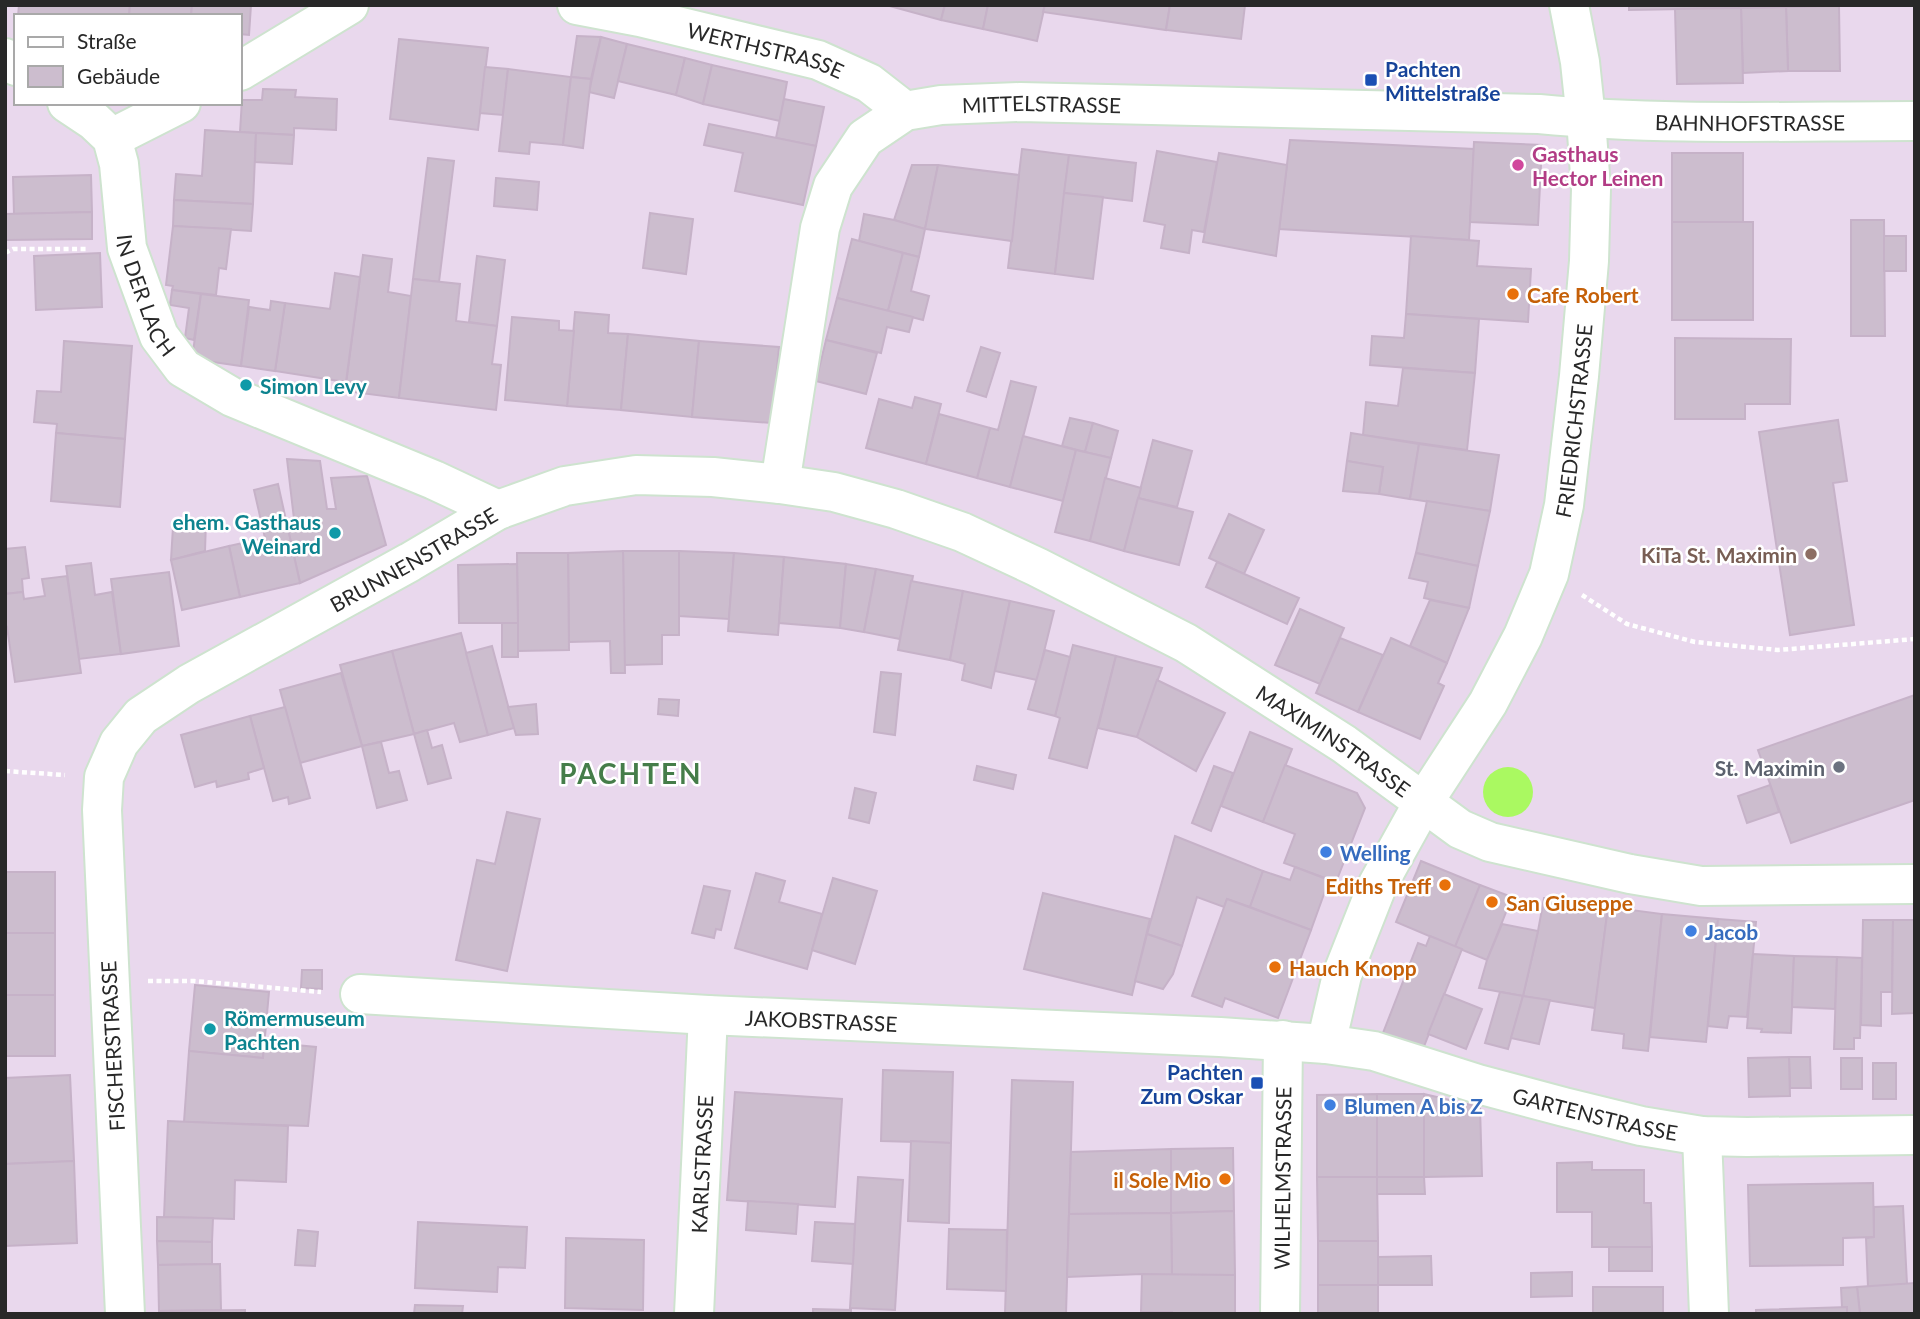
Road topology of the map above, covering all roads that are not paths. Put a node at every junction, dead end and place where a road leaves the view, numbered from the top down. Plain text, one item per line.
1 (349, 5) edge
2 (577, 5) edge
3 (1569, 5) edge
4 (242, 70) edge
5 (70, 105) edge
6 (177, 105) edge
7 (905, 111) junction
8 (1586, 119) junction
9 (1915, 121) edge
10 (111, 138) junction
11 (780, 484) junction
12 (498, 510) junction
13 (104, 777) joint
14 (1423, 803) junction
15 (1915, 884) edge
16 (360, 994) road end
17 (708, 1015) junction
18 (1283, 1040) junction
19 (1326, 1044) junction
20 (1915, 1135) edge
21 (1702, 1136) junction
22 (125, 1314) edge
23 (694, 1314) edge
24 (1280, 1314) edge
25 (1710, 1314) edge

1 - 4 street
2 - 7 street, WERTHSTRASSE
3 - 8 street, FRIEDRICHSTRASSE
5 - 10 street
6 - 10 street
7 - 8 street, MITTELSTRASSE
7 - 11 street, MITTELSTRASSE
8 - 9 street, BAHNHOFSTRASSE
8 - 14 street, FRIEDRICHSTRASSE
10 - 12 street, IN DER LACH
11 - 12 street, BRUNNENSTRASSE
11 - 14 street, MAXIMINSTRASSE
12 - 13 street, BRUNNENSTRASSE
13 - 22 street, FISCHERSTRASSE
14 - 15 street, MAXIMINSTRASSE
14 - 19 street
16 - 17 street, JAKOBSTRASSE
17 - 18 street, JAKOBSTRASSE
17 - 23 street, KARLSTRASSE
18 - 19 street, GARTENSTRASSE
18 - 24 street, WILHELMSTRASSE
19 - 21 street, GARTENSTRASSE
20 - 21 street, GARTENSTRASSE
21 - 25 street

